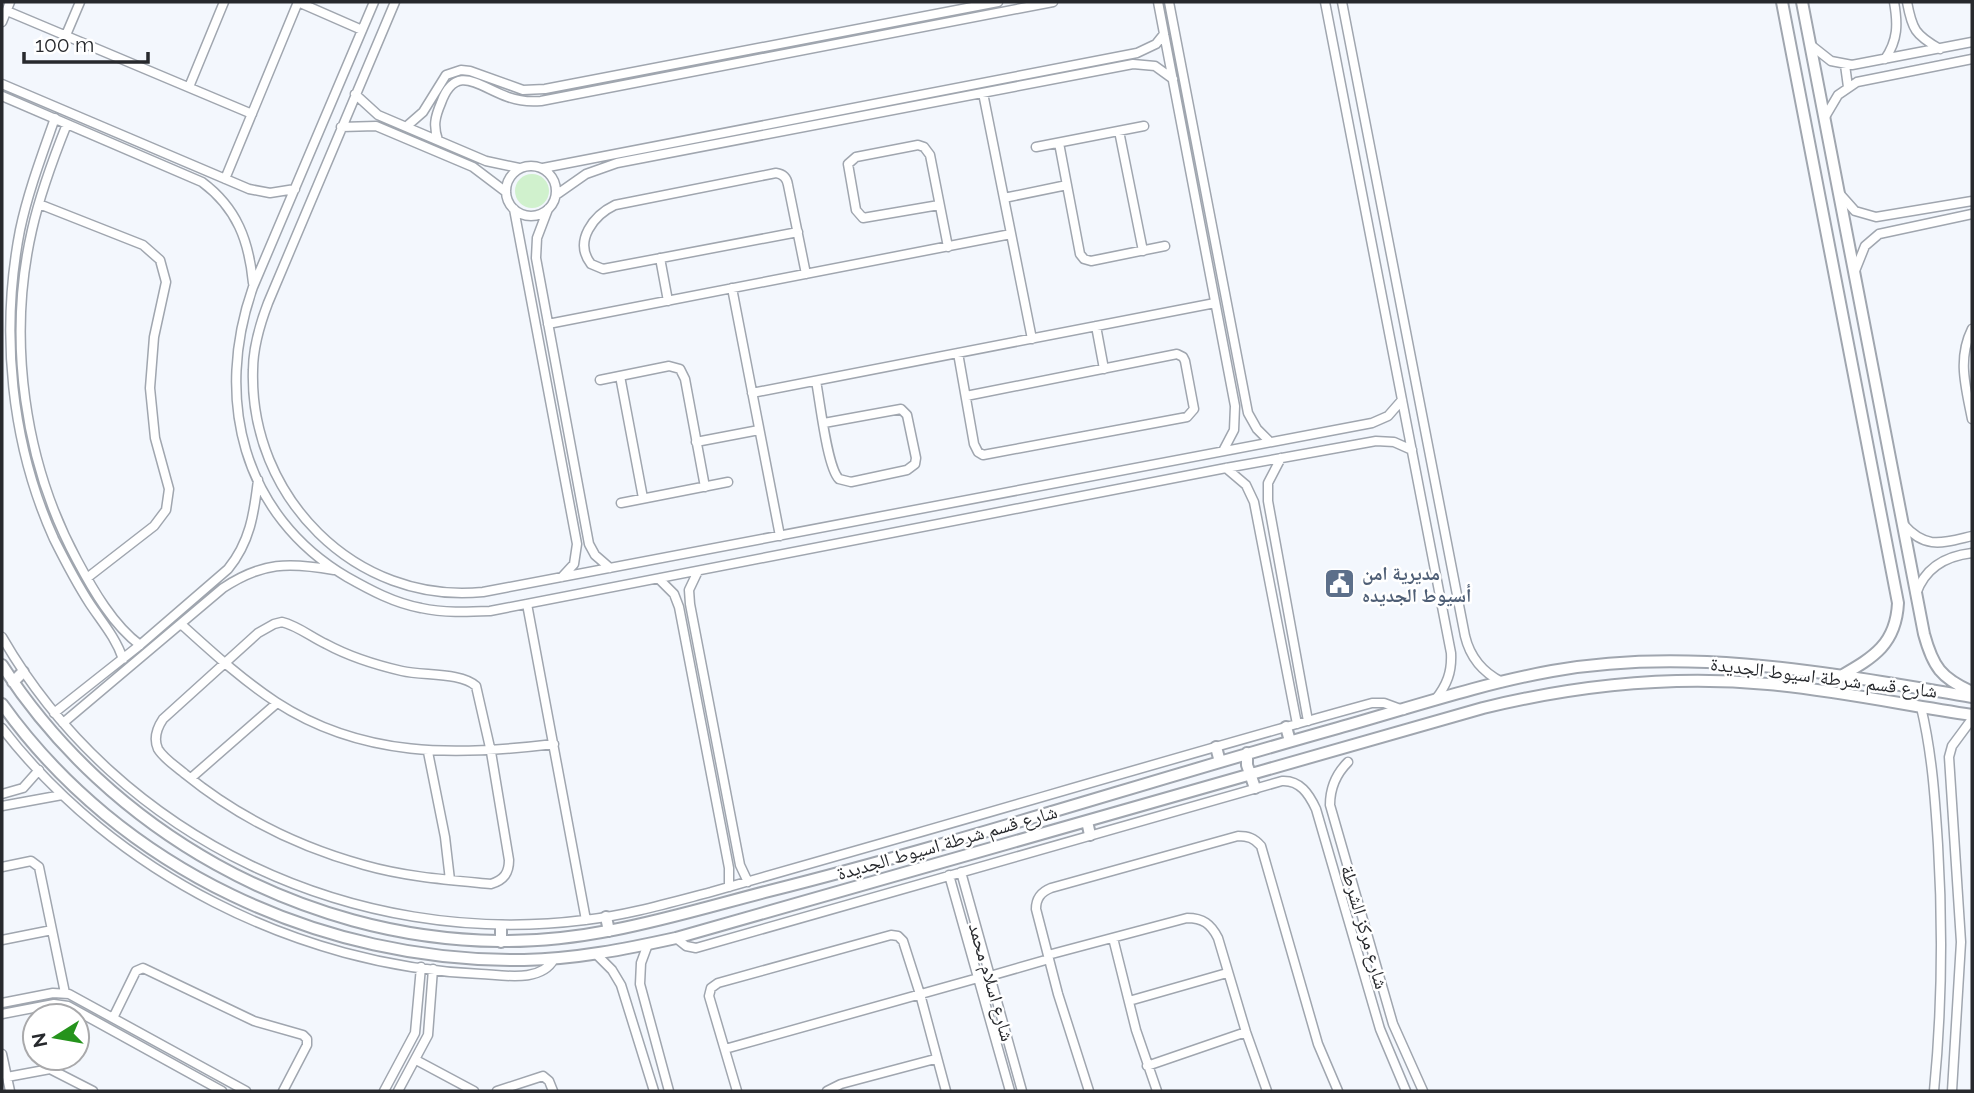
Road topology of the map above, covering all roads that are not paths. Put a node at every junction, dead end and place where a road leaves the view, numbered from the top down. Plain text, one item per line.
1 (79, 2) edge
2 (224, 2) edge
3 (298, 2) edge
4 (374, 2) edge
5 (395, 2) edge
6 (998, 2) edge
7 (1053, 2) edge
8 (1158, 2) edge
9 (1169, 2) edge
10 (1325, 2) edge
11 (1342, 2) edge
12 (1783, 2) edge
13 (1802, 2) edge
14 (1894, 2) edge
15 (1907, 2) edge
16 (8, 6) edge
17 (2, 22) edge
18 (1912, 24) junction
19 (871, 26) junction
20 (1897, 27) junction
21 (362, 30) junction
22 (1164, 34) junction
23 (65, 36) junction
24 (873, 37) junction
25 (1810, 43) junction
26 (1972, 43) edge
27 (1940, 48) junction
28 (1972, 59) edge
29 (1885, 60) junction
30 (349, 62) junction
31 (1844, 65) junction
32 (365, 71) junction
33 (1032, 73) junction
34 (1172, 79) junction
35 (2, 83) edge
36 (1034, 83) junction
37 (188, 87) junction
38 (1848, 87) junction
39 (983, 93) junction
40 (355, 94) junction
41 (2, 96) edge
42 (252, 114) junction
43 (55, 118) junction
44 (1824, 120) junction
45 (768, 123) junction
46 (66, 124) junction
47 (1144, 126) dead end
48 (341, 127) junction
49 (407, 127) junction
50 (1119, 131) junction
51 (770, 134) junction
52 (438, 140) junction
53 (1059, 143) junction
54 (1036, 147) dead end
55 (519, 168) junction
56 (543, 168) junction
57 (1202, 171) junction
58 (1190, 173) junction
59 (225, 179) junction
60 (1067, 186) junction
61 (295, 189) junction
62 (506, 192) junction
63 (1838, 192) junction
64 (556, 195) junction
65 (1004, 198) junction
66 (1972, 201) edge
67 (39, 205) junction
68 (939, 205) junction
69 (514, 209) junction
70 (548, 209) junction
71 (1972, 214) edge
72 (1876, 217) junction
73 (798, 232) junction
74 (1011, 234) junction
75 (1879, 234) junction
76 (1165, 246) dead end
77 (948, 247) junction
78 (1390, 247) junction
79 (1143, 251) junction
80 (1373, 251) junction
81 (660, 258) junction
82 (806, 274) junction
83 (1854, 274) junction
84 (253, 288) junction
85 (732, 288) junction
86 (543, 295) junction
87 (531, 298) junction
88 (668, 301) junction
89 (1215, 303) junction
90 (548, 324) junction
91 (1096, 327) junction
92 (1972, 329) edge
93 (10, 339) junction
94 (22, 339) junction
95 (1032, 339) junction
96 (237, 346) junction
97 (255, 348) junction
98 (1236, 349) junction
99 (1224, 351) junction
100 (958, 353) junction
101 (1104, 369) junction
102 (620, 376) junction
103 (600, 380) dead end
104 (816, 381) junction
105 (1875, 385) junction
106 (1858, 389) junction
107 (752, 393) junction
108 (966, 396) junction
109 (1402, 400) junction
110 (1972, 417) edge
111 (824, 423) junction
112 (759, 430) junction
113 (696, 442) junction
114 (1270, 442) junction
115 (1412, 450) junction
116 (1223, 451) junction
117 (1281, 458) junction
118 (1226, 468) junction
119 (1097, 475) junction
120 (577, 478) junction
121 (258, 480) junction
122 (565, 480) junction
123 (728, 482) dead end
124 (705, 487) junction
125 (1100, 493) junction
126 (643, 498) junction
127 (621, 503) dead end
128 (1902, 522) junction
129 (780, 536) junction
130 (1972, 536) edge
131 (753, 541) junction
132 (1972, 553) edge
133 (758, 559) junction
134 (232, 564) junction
135 (610, 568) junction
136 (337, 570) junction
137 (698, 571) junction
138 (242, 576) junction
139 (562, 577) junction
140 (87, 578) junction
141 (659, 579) junction
142 (394, 580) junction
143 (1916, 597) junction
144 (387, 598) junction
145 (1898, 603) junction
146 (527, 604) junction
147 (181, 624) junction
148 (2, 637) edge
149 (130, 638) junction
150 (140, 645) junction
151 (119, 648) junction
152 (123, 659) junction
153 (1672, 661) junction
154 (1647, 662) junction
155 (225, 664) junction
156 (2, 665) edge
157 (23, 673) junction
158 (1841, 676) junction
159 (1648, 681) junction
160 (1671, 681) junction
161 (13, 682) junction
162 (1502, 682) junction
163 (1972, 695) edge
164 (1435, 701) junction
165 (277, 703) junction
166 (2, 704) edge
167 (1921, 707) junction
168 (1403, 710) junction
169 (54, 713) junction
170 (1972, 717) edge
171 (1308, 721) junction
172 (63, 723) junction
173 (1291, 725) junction
174 (2, 728) edge
175 (1290, 741) junction
176 (554, 744) junction
177 (1216, 747) junction
178 (1345, 748) junction
179 (428, 752) junction
180 (491, 752) junction
181 (1247, 753) junction
182 (1220, 762) junction
183 (1348, 762) joint
184 (39, 770) junction
185 (1188, 772) junction
186 (1251, 775) junction
187 (191, 778) junction
188 (1255, 788) junction
189 (1193, 791) junction
190 (2, 794) edge
191 (62, 795) junction
192 (2, 806) edge
193 (1087, 821) junction
194 (1090, 835) junction
195 (2, 867) edge
196 (861, 868) junction
197 (961, 872) junction
198 (949, 876) junction
199 (450, 880) junction
200 (748, 882) junction
201 (866, 884) junction
202 (729, 887) junction
203 (606, 917) junction
204 (586, 920) junction
205 (355, 922) junction
206 (501, 926) junction
207 (52, 930) junction
208 (609, 932) junction
209 (553, 938) junction
210 (676, 938) junction
211 (1113, 938) junction
212 (2, 940) edge
213 (351, 940) junction
214 (501, 942) junction
215 (648, 944) junction
216 (395, 949) junction
217 (596, 954) junction
218 (1048, 957) junction
219 (554, 959) junction
220 (394, 962) junction
221 (421, 967) junction
222 (433, 969) junction
223 (1227, 973) junction
224 (990, 976) junction
225 (978, 978) junction
226 (65, 993) junction
227 (920, 994) junction
228 (1129, 1001) junction
229 (2, 1003) edge
230 (2, 1014) edge
231 (113, 1017) junction
232 (135, 1030) junction
233 (1246, 1032) junction
234 (1007, 1036) junction
235 (129, 1040) junction
236 (996, 1040) junction
237 (724, 1049) junction
238 (2, 1054) edge
239 (935, 1059) junction
240 (416, 1060) junction
241 (1147, 1066) junction
242 (7, 1077) junction
243 (77, 1082) junction
244 (10, 1091) edge
245 (72, 1091) edge
246 (93, 1091) edge
247 (222, 1091) edge
248 (246, 1091) edge
249 (283, 1091) edge
250 (384, 1091) edge
251 (398, 1091) edge
252 (474, 1091) edge
253 (497, 1091) edge
254 (553, 1091) edge
255 (654, 1091) edge
256 (669, 1091) edge
257 (737, 1091) edge
258 (827, 1091) edge
259 (946, 1091) edge
260 (1010, 1091) edge
261 (1022, 1091) edge
262 (1089, 1091) edge
263 (1157, 1091) edge
264 (1267, 1091) edge
265 (1338, 1091) edge
266 (1405, 1091) edge
267 (1423, 1091) edge
268 (1934, 1091) edge
269 (1952, 1091) edge

1 - 23 street
2 - 37 street
3 - 21 street
3 - 42 street
4 - 21 street
5 - 32 street
6 - 19 street
7 - 24 street
8 - 22 street
9 - 57 street
10 - 80 street
11 - 78 street
12 - 106 main road
13 - 25 main road
14 - 20 street
15 - 18 street
16 - 17 street
16 - 23 street
18 - 20 street
18 - 27 street
19 - 24 street
19 - 49 street
20 - 29 street
21 - 30 street
22 - 33 street
22 - 34 street
23 - 37 street
24 - 52 street
25 - 31 street
25 - 44 main road
26 - 27 street
27 - 29 street
28 - 38 street
29 - 31 street
30 - 32 street
30 - 61 street
31 - 38 street
32 - 40 street
33 - 36 street
33 - 45 street
34 - 36 street
34 - 58 street
35 - 59 street
36 - 39 street
37 - 42 street
38 - 44 street
39 - 51 street
39 - 65 street
40 - 48 street
40 - 49 street
41 - 43 street
42 - 59 street
43 - 46 street
43 - 93 street
44 - 63 main road
45 - 51 street
45 - 56 street
46 - 67 street
46 - 84 street
47 - 50 street
48 - 62 street
48 - 97 street
49 - 52 street
50 - 53 street
50 - 79 street
51 - 64 street
52 - 55 street
53 - 54 street
53 - 60 street
55 - 56 street
55 - 62 street
56 - 64 street
57 - 58 street
57 - 98 street
58 - 89 street
59 - 61 street
60 - 65 street
60 - 79 street
61 - 84 street
62 - 69 street
63 - 72 street
63 - 83 main road
64 - 70 street
65 - 74 street
66 - 72 street
67 - 94 street
67 - 140 street
68 - 68 street
68 - 77 street
69 - 70 street
69 - 87 street
70 - 86 street
71 - 75 street
72 - 75 street
73 - 81 street
73 - 81 street
73 - 82 street
74 - 77 street
74 - 95 street
75 - 83 street
76 - 79 street
77 - 82 street
78 - 80 street
78 - 162 street
80 - 109 street
81 - 88 street
82 - 85 street
83 - 105 main road
84 - 96 street
85 - 88 street
85 - 107 street
86 - 87 street
86 - 90 street
87 - 122 street
88 - 90 street
89 - 91 street
89 - 99 street
90 - 120 street
91 - 95 street
91 - 101 street
92 - 110 street
93 - 94 street
93 - 151 street
94 - 140 street
95 - 100 street
96 - 97 street
96 - 121 street
97 - 142 street
98 - 99 street
98 - 114 street
99 - 116 street
100 - 104 street
100 - 108 street
101 - 108 street
101 - 108 street
102 - 103 street
102 - 113 street
102 - 126 street
104 - 107 street
104 - 111 street
105 - 106 main road
105 - 128 main road
106 - 145 main road
107 - 112 street
109 - 114 street
109 - 115 street
111 - 111 street
112 - 113 street
112 - 129 street
113 - 124 street
114 - 116 street
115 - 117 street
115 - 164 street
116 - 119 street
117 - 118 street
117 - 171 street
118 - 125 street
118 - 173 street
119 - 125 street
119 - 129 street
120 - 122 street
120 - 135 street
121 - 134 street
121 - 136 street
122 - 139 street
123 - 124 street
124 - 126 street
125 - 133 street
126 - 127 street
128 - 130 street
128 - 143 main road
129 - 131 street
131 - 133 street
131 - 135 street
132 - 143 street
133 - 137 street
134 - 138 street
134 - 150 street
135 - 139 street
136 - 138 street
136 - 144 street
137 - 141 street
137 - 200 street
138 - 147 street
139 - 142 street
140 - 149 street
141 - 146 street
141 - 202 street
142 - 144 street
143 - 145 main road
143 - 163 main road
144 - 146 street
145 - 158 main road
146 - 176 street
147 - 155 street
147 - 172 street
148 - 157 street
149 - 150 street
149 - 151 street
150 - 152 street
151 - 152 street
152 - 169 street
153 - 154 main road, شارع قسم شرطة اسيوط الجديدة
153 - 158 main road, شارع قسم شرطة اسيوط الجديدة
153 - 160 main road
154 - 159 main road
154 - 162 main road, شارع قسم شرطة اسيوط الجديدة
155 - 165 street
155 - 180 street
155 - 187 street
156 - 161 main road, شارع قسم شرطة اسيوط الجديدة
157 - 161 main road
157 - 169 street
158 - 163 main road, شارع قسم شرطة اسيوط الجديدة
159 - 160 main road, شارع قسم شرطة اسيوط الجديدة
159 - 178 main road, شارع قسم شرطة اسيوط الجديدة
160 - 167 main road, شارع قسم شرطة اسيوط الجديدة
161 - 205 main road, شارع قسم شرطة اسيوط الجديدة
162 - 164 main road, شارع قسم شرطة اسيوط الجديدة
164 - 168 main road, شارع قسم شرطة اسيوط الجديدة
165 - 179 street
165 - 187 street
166 - 213 main road, شارع قسم شرطة اسيوط الجديدة
167 - 170 main road, شارع قسم شرطة اسيوط الجديدة
167 - 268 street
168 - 171 street
168 - 175 main road, شارع قسم شرطة اسيوط الجديدة
169 - 172 street
170 - 269 street
171 - 173 street
172 - 206 street
173 - 175 main road
173 - 177 street
174 - 184 street
175 - 181 main road, شارع قسم شرطة اسيوط الجديدة
176 - 180 street
176 - 204 street
177 - 182 main road
177 - 200 street
178 - 183 main road
178 - 186 main road, شارع قسم شرطة اسيوط الجديدة
179 - 180 street
179 - 199 street
180 - 199 street
181 - 182 main road, شارع قسم شرطة اسيوط الجديدة
181 - 186 main road
182 - 185 main road, شارع قسم شرطة اسيوط الجديدة
183 - 267 street, شارع مركز الشرطة
184 - 190 street
184 - 191 street
185 - 189 main road
185 - 196 main road, شارع قسم شرطة اسيوط الجديدة
186 - 188 main road
186 - 189 main road, شارع قسم شرطة اسيوط الجديدة
187 - 199 street
188 - 194 street
188 - 266 street, شارع مركز الشرطة
189 - 193 main road, شارع قسم شرطة اسيوط الجديدة
191 - 192 street
191 - 220 street
193 - 194 main road
193 - 201 main road, شارع قسم شرطة اسيوط الجديدة
194 - 197 street
195 - 207 street
196 - 201 main road
196 - 208 main road, شارع قسم شرطة اسيوط الجديدة
197 - 198 street
197 - 224 street, شارع اسلام محمد
198 - 210 street
198 - 225 street, شارع اسلام محمد
200 - 202 street
201 - 210 main road, شارع قسم شرطة اسيوط الجديدة
202 - 203 street
203 - 204 street
203 - 208 main road
204 - 206 street
205 - 213 main road
205 - 214 main road, شارع قسم شرطة اسيوط الجديدة
206 - 214 main road
207 - 212 street
207 - 226 street
208 - 209 main road, شارع قسم شرطة اسيوط الجديدة
209 - 214 main road, شارع قسم شرطة اسيوط الجديدة
209 - 219 main road
210 - 215 main road, شارع قسم شرطة اسيوط الجديدة
211 - 218 street
211 - 223 street
211 - 228 street
213 - 216 main road, شارع قسم شرطة اسيوط الجديدة
215 - 217 main road, شارع قسم شرطة اسيوط الجديدة
215 - 256 street
216 - 219 main road, شارع قسم شرطة اسيوط الجديدة
216 - 220 main road
217 - 219 main road, شارع قسم شرطة اسيوط الجديدة
217 - 255 street
218 - 224 street
218 - 262 street
218 - 265 street
219 - 222 street
220 - 221 street
221 - 222 street
221 - 250 street
222 - 240 street
223 - 228 street
223 - 233 street
224 - 234 street, شارع اسلام محمد
225 - 227 street
225 - 236 street, شارع اسلام محمد
226 - 229 street
226 - 231 street
227 - 237 street
227 - 237 street
227 - 239 street
228 - 241 street
230 - 235 street
231 - 232 street
231 - 249 street
232 - 235 street
232 - 248 street
233 - 241 street
233 - 264 street
234 - 236 street
234 - 261 street, شارع اسلام محمد
235 - 247 street
236 - 260 street, شارع اسلام محمد
237 - 257 street
238 - 242 street
239 - 258 street
239 - 259 street
240 - 251 street
240 - 252 street
241 - 263 street
242 - 243 street
242 - 244 street
243 - 245 street
243 - 246 street
253 - 254 street

